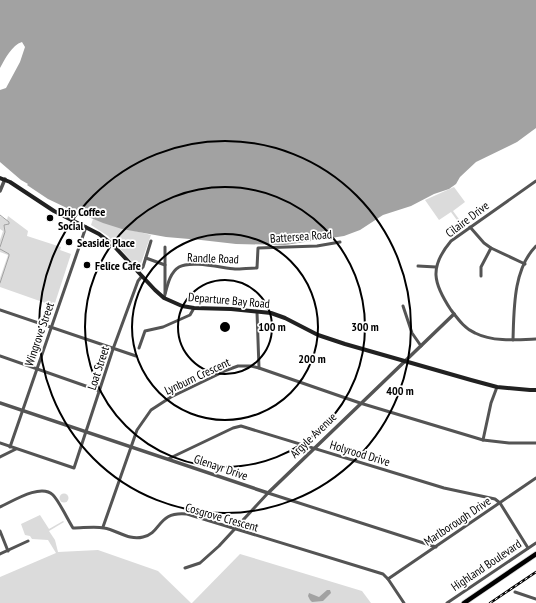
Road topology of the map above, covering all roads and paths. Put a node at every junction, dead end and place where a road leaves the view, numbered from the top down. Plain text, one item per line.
1 (0, 178) edge
2 (5, 179) junction
3 (536, 180) edge
4 (0, 191) edge
5 (86, 227) junction
6 (470, 227) junction
7 (151, 240) dead end
8 (340, 242) dead end
9 (536, 246) edge
10 (165, 247) dead end
11 (491, 248) junction
12 (146, 258) junction
13 (524, 264) junction
14 (165, 265) junction
15 (418, 266) dead end
16 (436, 267) junction
17 (257, 268) joint
18 (138, 272) junction
19 (142, 276) junction
20 (481, 276) dead end
21 (164, 298) junction
22 (403, 306) dead end
23 (194, 308) junction
24 (0, 310) edge
25 (257, 312) junction
26 (454, 314) junction
27 (51, 328) junction
28 (536, 339) edge
29 (513, 340) junction
30 (420, 346) junction
31 (139, 348) dead end
32 (113, 349) junction
33 (0, 356) edge
34 (136, 356) dead end
35 (405, 361) junction
36 (259, 368) junction
37 (37, 369) junction
38 (497, 387) junction
39 (536, 390) edge
40 (100, 391) junction
41 (0, 403) edge
42 (360, 404) junction
43 (23, 410) junction
44 (86, 432) junction
45 (483, 440) junction
46 (0, 443) edge
47 (536, 443) edge
48 (10, 447) junction
49 (131, 447) junction
50 (313, 448) junction
51 (16, 449) junction
52 (0, 457) edge
53 (168, 459) junction
54 (536, 478) edge
55 (268, 493) junction
56 (500, 503) junction
57 (0, 507) edge
58 (103, 527) junction
59 (235, 529) junction
60 (0, 531) edge
61 (28, 541) dead end
62 (536, 543) edge
63 (436, 547) junction
64 (528, 548) junction
65 (8, 551) junction
66 (0, 554) edge
67 (536, 554) edge
68 (185, 568) dead end
69 (388, 579) junction
70 (515, 592) dead end
71 (536, 599) edge
72 (404, 603) edge
73 (447, 603) edge
74 (464, 603) edge

1 - 2 main road, Departure Bay Road
2 - 4 street
2 - 5 main road, Departure Bay Road
3 - 6 street, Cilaire Drive
5 - 18 main road, Departure Bay Road
5 - 27 street, Wingrove Street
6 - 11 street
6 - 16 street, Cilaire Drive
7 - 12 street
8 - 17 street, Battersea Road
9 - 13 street
10 - 14 street
11 - 13 street
11 - 20 street
12 - 14 street
12 - 18 street
13 - 29 street
14 - 21 street
15 - 16 street
16 - 26 street
17 - 21 street, Randle Road
18 - 19 main road, Departure Bay Road
19 - 21 main road, Departure Bay Road
19 - 32 street, Loat Street
21 - 23 main road, Departure Bay Road
22 - 30 street
23 - 25 main road, Departure Bay Road
23 - 31 street
24 - 27 street
25 - 35 main road, Departure Bay Road
25 - 36 street
26 - 29 street
26 - 30 street, Argyle Avenue
27 - 32 street
27 - 37 street, Wingrove Street
28 - 29 street
30 - 35 street, Argyle Avenue
32 - 34 street
32 - 40 street, Loat Street
33 - 37 street
35 - 38 main road, Departure Bay Road
35 - 42 street, Argyle Avenue
36 - 42 street, Lynburn Crescent
36 - 49 street, Lynburn Crescent
37 - 40 street
37 - 43 street, Wingrove Street
38 - 39 main road, Departure Bay Road
38 - 45 street
40 - 44 street, Loat Street
41 - 43 street, Glenayr Drive
42 - 45 street, Lynburn Crescent
42 - 50 street, Argyle Avenue
43 - 44 street, Glenayr Drive
43 - 48 street, Wingrove Street
44 - 49 street, Glenayr Drive
44 - 51 street, Loat Street
45 - 47 street, Lynburn Crescent
46 - 48 street
48 - 51 street
49 - 53 street, Glenayr Drive
49 - 58 street, Lynburn Crescent
50 - 53 street, Holyrood Drive
50 - 55 street, Argyle Avenue
50 - 56 street, Holyrood Drive
51 - 52 street
53 - 55 street, Glenayr Drive
54 - 56 street, Marlborough Drive
55 - 59 street, Argyle Avenue
55 - 63 street, Glenayr Drive
56 - 63 street, Marlborough Drive
56 - 64 street
57 - 58 street, Cosgrove Crescent
58 - 59 street, Cosgrove Crescent
59 - 68 street, Argyle Avenue
59 - 69 street, Cosgrove Crescent
60 - 65 street
61 - 65 street
62 - 64 street, Highland Boulevard
63 - 69 street, Marlborough Drive
64 - 73 street, Highland Boulevard
65 - 66 street
67 - 74 main road
69 - 72 street, Cosgrove Crescent
70 - 71 street

